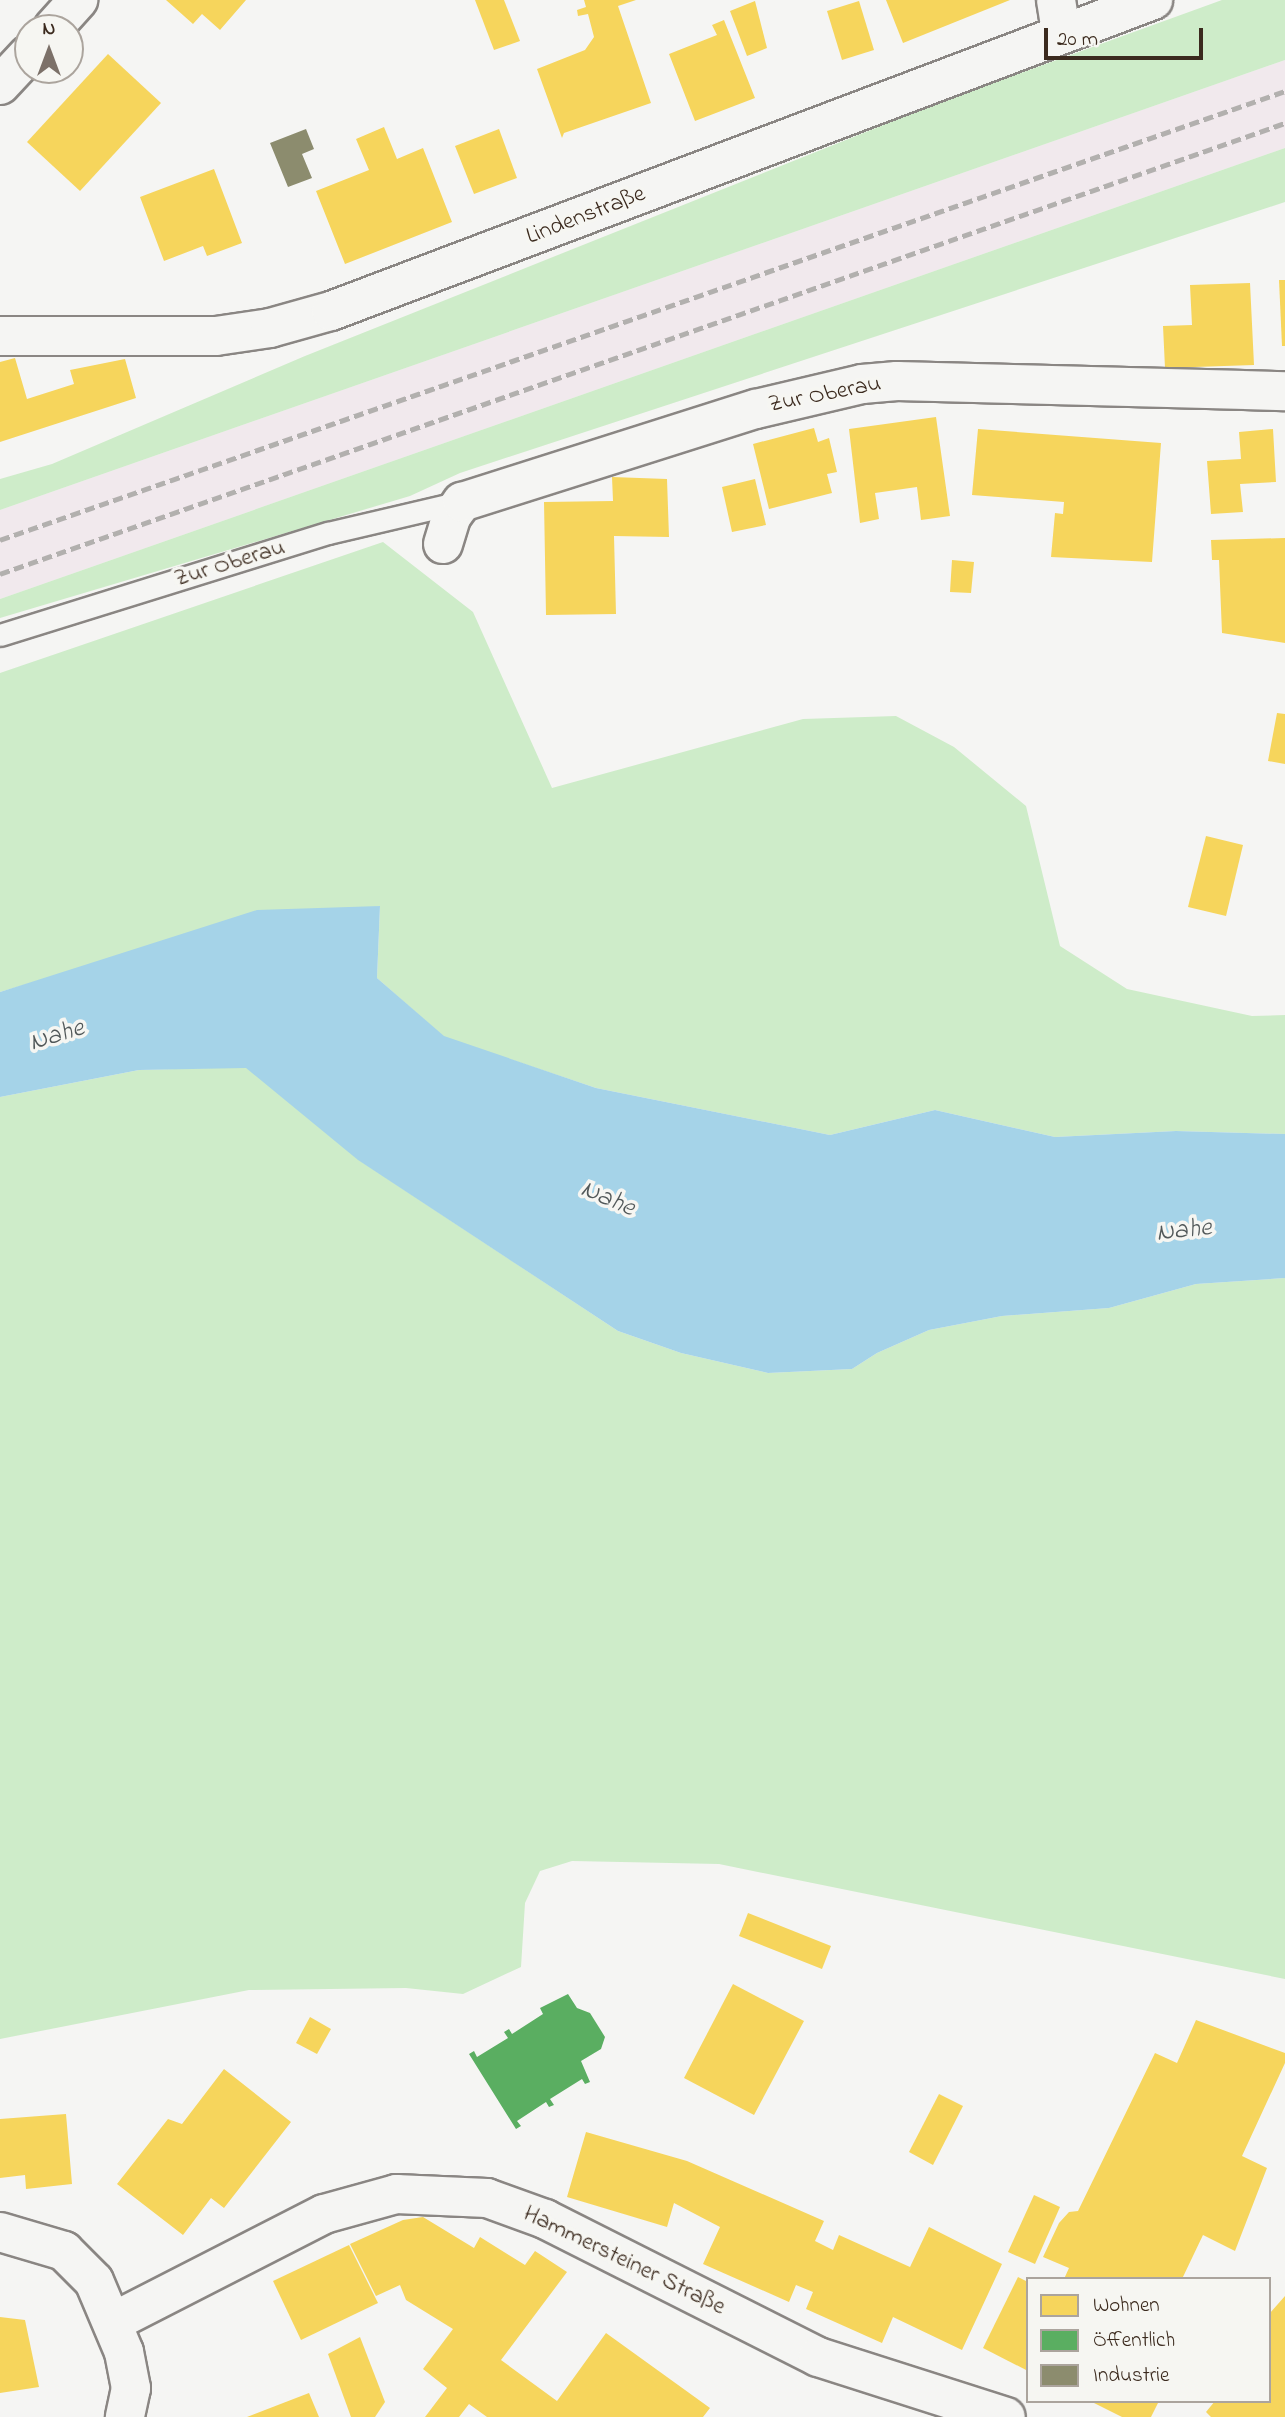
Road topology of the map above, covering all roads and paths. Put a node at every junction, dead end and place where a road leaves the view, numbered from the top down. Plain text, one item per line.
1 (78, 0) edge
2 (1153, 0) edge
3 (65, 14) edge
4 (1058, 16) edge
5 (14, 70) edge
6 (0, 85) edge
7 (0, 335) edge
8 (1285, 391) edge
9 (462, 502) junction
10 (443, 544) dead end
11 (0, 635) edge
12 (0, 2231) edge
13 (113, 2322) junction
14 (129, 2414) edge
15 (1006, 2417) edge

1 - 3 street
2 - 4 street, Lindenstraße
4 - 7 street, Lindenstraße
5 - 6 street
8 - 9 street, Zur Oberau
9 - 10 street
9 - 11 lane, Zur Oberau
12 - 13 street
13 - 14 street
13 - 15 street, Hammersteiner Straße

